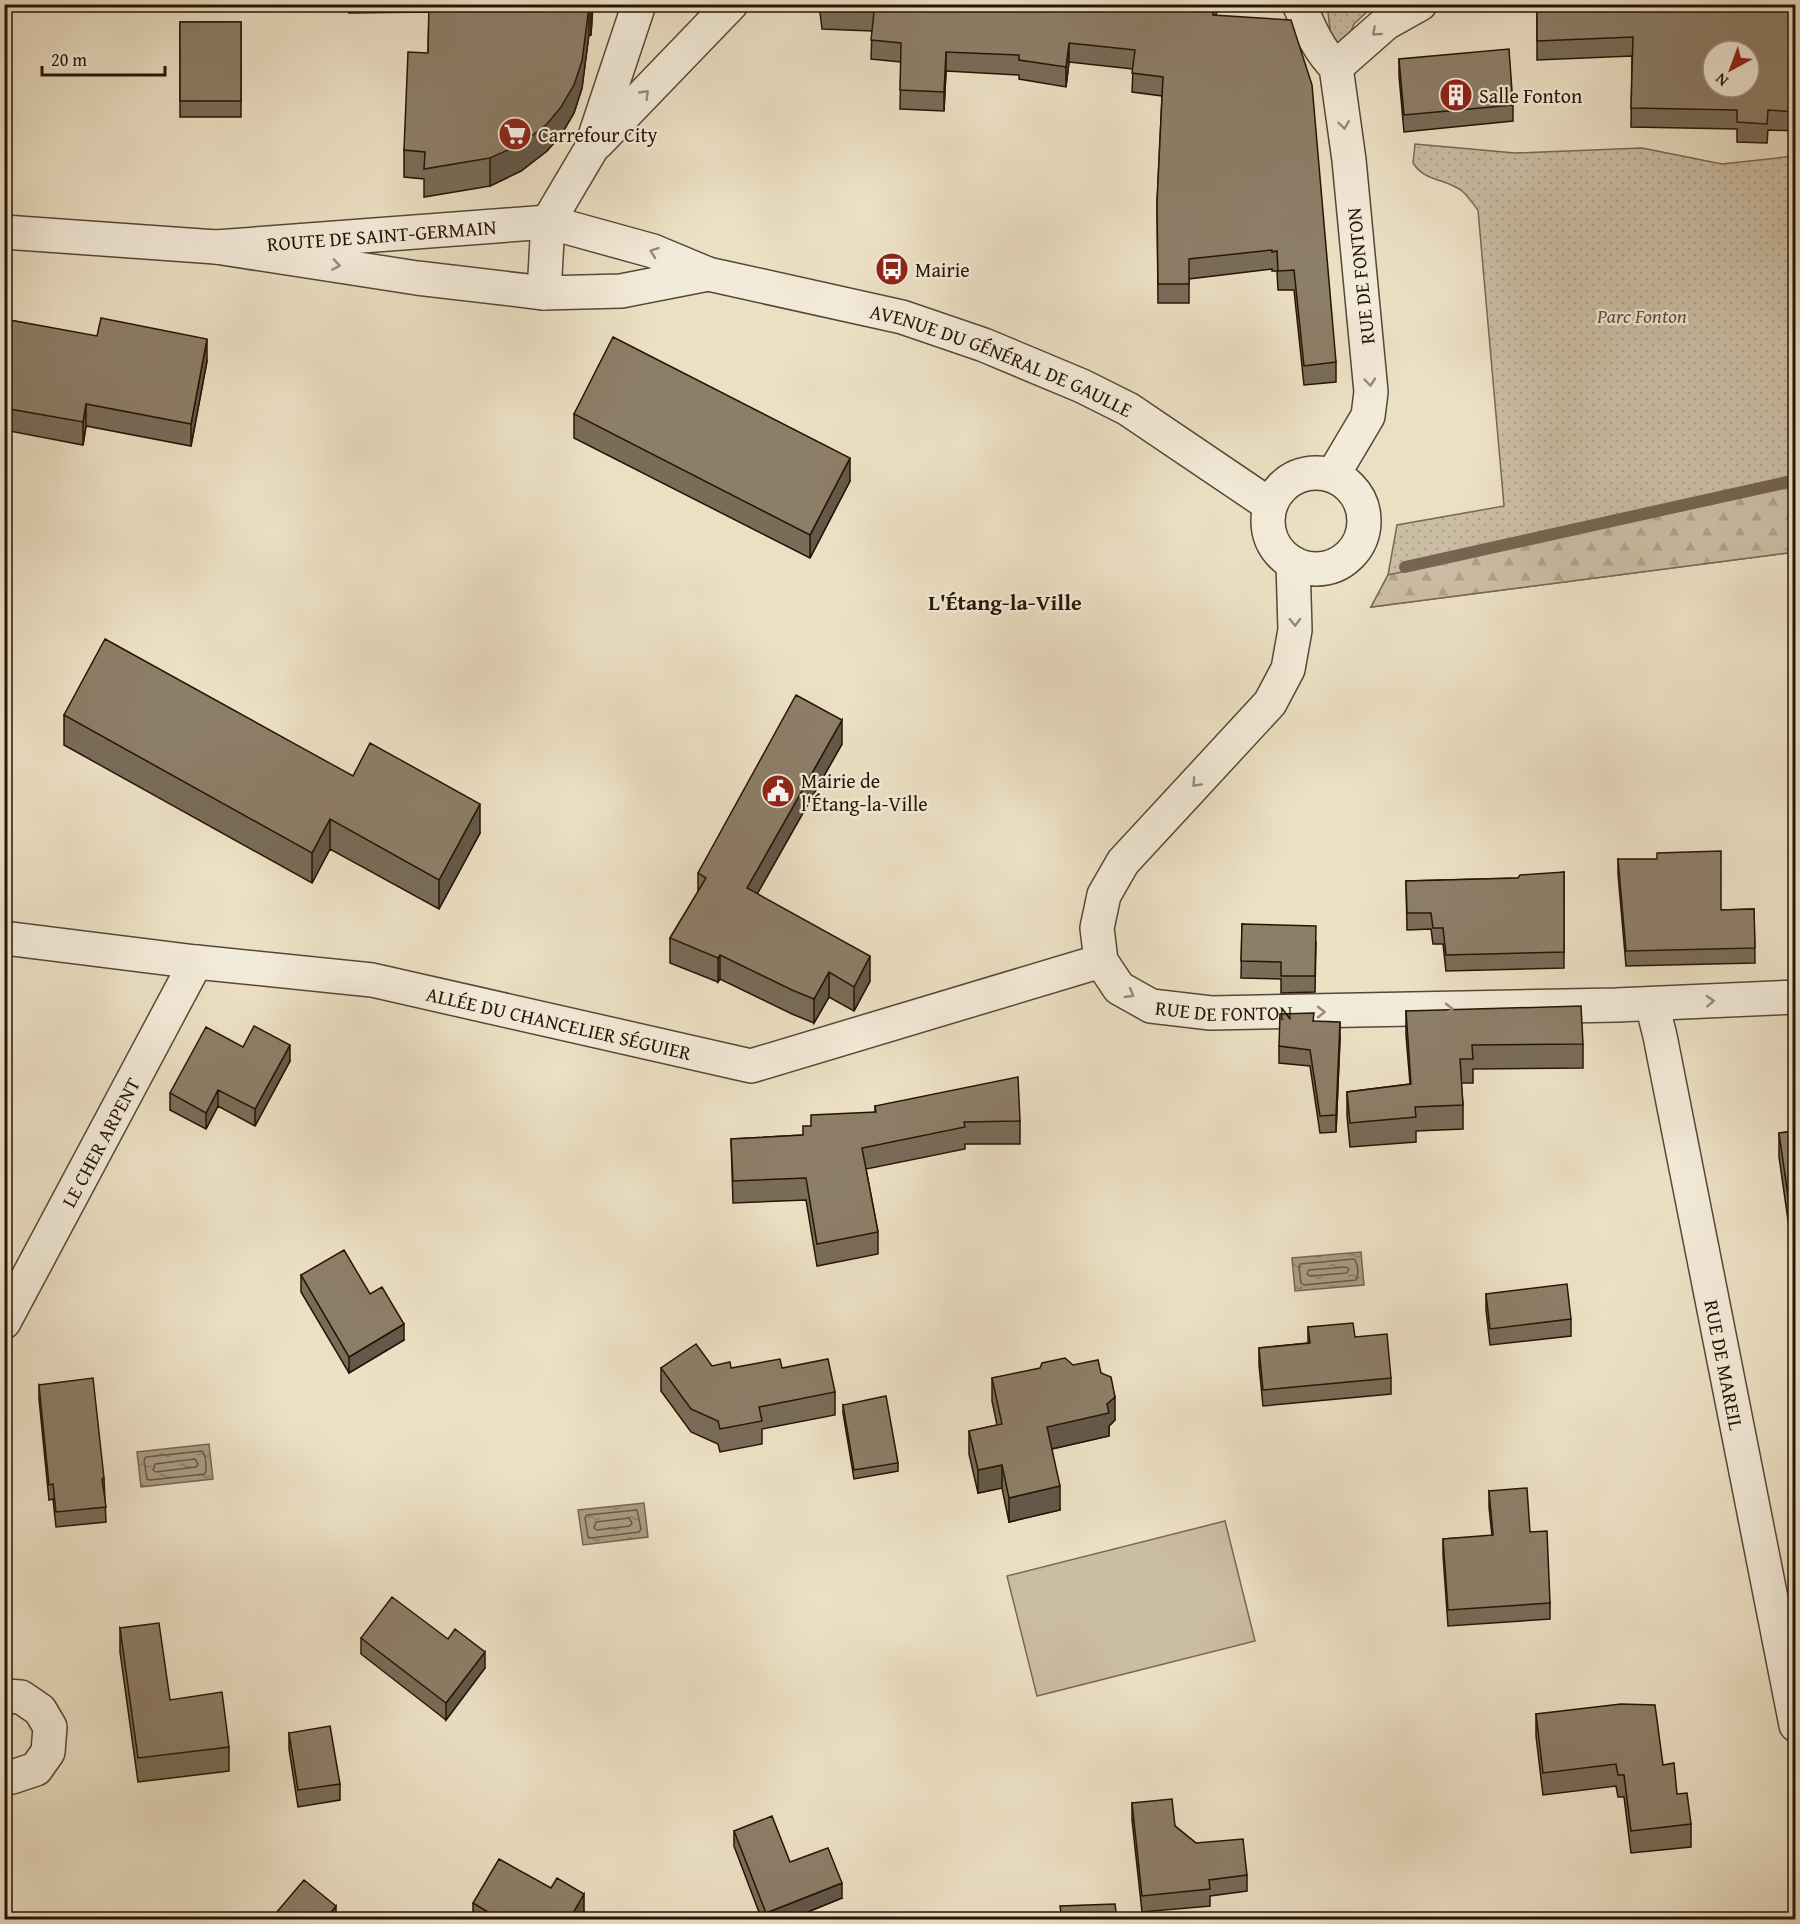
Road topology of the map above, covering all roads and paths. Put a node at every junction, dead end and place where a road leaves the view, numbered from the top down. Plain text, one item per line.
1 (639, 4) edge
2 (731, 4) edge
3 (1299, 4) edge
4 (1420, 4) edge
5 (1336, 67) junction
6 (590, 151) junction
7 (548, 222) junction
8 (4, 232) edge
9 (216, 247) junction
10 (708, 274) junction
11 (544, 293) junction
12 (1333, 475) junction
13 (1270, 505) junction
14 (1293, 563) junction
15 (4, 938) edge
16 (1101, 961) junction
17 (196, 962) junction
18 (1796, 997) edge
19 (1652, 1004) junction
20 (4, 1322) edge
21 (4, 1696) edge
22 (1796, 1725) edge
23 (4, 1776) edge

1 - 6 street
6 -> 2 street
3 - 5 street
4 -> 5 street
5 -> 12 street, RUE DE FONTON
6 - 7 street
7 - 9 street, ROUTE DE SAINT-GERMAIN
10 -> 7 street, AVENUE DU GÉNÉRAL DE GAULLE
7 - 11 street
8 - 9 street, ROUTE DE SAINT-GERMAIN
9 -> 11 street, ROUTE DE SAINT-GERMAIN
10 - 11 street, AVENUE DU GÉNÉRAL DE GAULLE
10 - 13 street, AVENUE DU GÉNÉRAL DE GAULLE
12 - 13 street
12 - 14 street
13 - 14 street
14 -> 16 street, RUE DE FONTON
15 - 17 street, ALLÉE DU CHANCELIER SÉGUIER
16 - 17 street, ALLÉE DU CHANCELIER SÉGUIER
16 -> 19 street, RUE DE FONTON
17 - 20 street, LE CHER ARPENT
19 -> 18 street, RUE DE FONTON
19 - 22 street, RUE DE MAREIL
21 - 23 street

